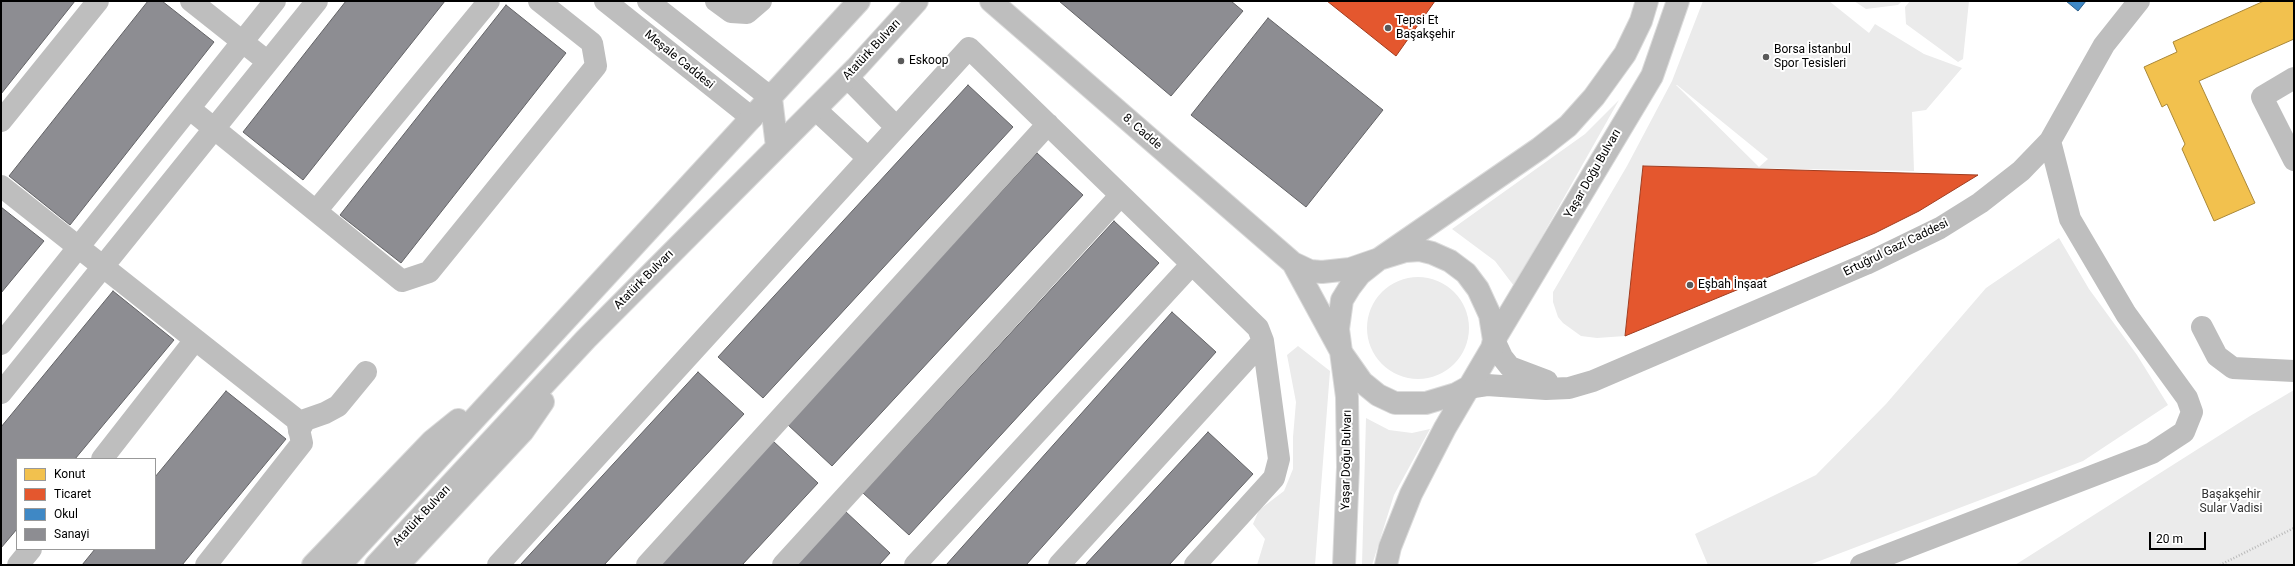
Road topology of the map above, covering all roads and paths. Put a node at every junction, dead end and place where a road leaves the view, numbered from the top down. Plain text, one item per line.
1 (98, 1) edge
2 (191, 1) edge
3 (275, 1) edge
4 (317, 1) edge
5 (488, 1) edge
6 (539, 1) edge
7 (605, 1) edge
8 (648, 1) edge
9 (716, 1) edge
10 (761, 1) edge
11 (859, 1) edge
12 (917, 1) edge
13 (991, 1) edge
14 (1647, 1) edge
15 (1678, 1) edge
16 (2138, 1) edge
17 (242, 42) junction
18 (268, 62) junction
19 (847, 77) junction
20 (2294, 78) edge
21 (771, 98) junction
22 (190, 109) junction
23 (815, 109) junction
24 (752, 118) junction
25 (1, 122) edge
26 (1048, 124) junction
27 (896, 127) junction
28 (214, 128) junction
29 (2050, 141) junction
30 (777, 147) junction
31 (868, 158) junction
32 (2294, 160) edge
33 (1, 186) edge
34 (1121, 195) junction
35 (316, 211) junction
36 (79, 248) junction
37 (1379, 259) junction
38 (1293, 263) junction
39 (1192, 264) junction
40 (103, 266) junction
41 (2202, 327) dead end
42 (586, 339) junction
43 (196, 340) junction
44 (1494, 340) junction
45 (1263, 341) junction
46 (1, 344) edge
47 (1343, 355) junction
48 (2294, 371) edge
49 (366, 372) dead end
50 (513, 375) junction
51 (1467, 388) junction
52 (1569, 388) junction
53 (1, 393) edge
54 (299, 431) junction
55 (103, 458) edge
56 (2294, 528) edge
57 (29, 550) edge
58 (18, 565) edge
59 (206, 565) edge
60 (313, 565) edge
61 (340, 565) edge
62 (376, 565) edge
63 (398, 565) edge
64 (498, 565) edge
65 (647, 565) edge
66 (782, 565) edge
67 (914, 565) edge
68 (1059, 565) edge
69 (1195, 565) edge
70 (1344, 565) edge
71 (1386, 565) edge
72 (1861, 565) edge
73 (2220, 565) edge

1 - 25 main road
2 - 17 main road
3 - 17 main road
4 - 18 main road
5 - 35 main road
6 - 35 main road
7 - 24 main road, Meşale Caddesi
8 - 21 main road
9 - 10 main road
11 - 21 main road
12 - 19 main road, Atatürk Bulvarı
13 - 38 main road, 8. Cadde
14 - 37 main road, Yaşar Doğu Bulvarı
15 - 44 main road, Yaşar Doğu Bulvarı
16 - 29 main road, Ertuğrul Gazi Caddesi
17 - 18 main road
17 - 22 main road
18 - 28 main road
19 - 23 main road, Atatürk Bulvarı
19 - 27 main road
20 - 32 main road
21 - 24 main road
21 - 30 main road
22 - 28 main road
22 - 36 main road
23 - 30 main road, Atatürk Bulvarı
23 - 31 main road
24 - 50 main road
26 - 27 main road
26 - 34 main road
26 - 65 main road
27 - 31 main road
28 - 35 main road
28 - 40 main road
29 - 52 main road, Ertuğrul Gazi Caddesi
29 - 72 main road
30 - 42 main road, Atatürk Bulvarı
31 - 64 main road
33 - 36 main road
34 - 39 main road
34 - 66 main road
36 - 40 main road
36 - 46 main road
37 - 38 main road, Yaşar Doğu Bulvarı
37 - 44 main road, Yaşar Doğu Bulvarı
37 - 47 main road, Yaşar Doğu Bulvarı
38 - 47 main road
39 - 45 main road
39 - 67 main road
40 - 43 main road
40 - 53 main road
41 - 48 main road
42 - 62 main road, Atatürk Bulvarı
42 - 63 main road
43 - 54 main road
43 - 55 main road
44 - 51 main road, Yaşar Doğu Bulvarı
44 - 52 main road
45 - 68 main road
45 - 69 main road
47 - 51 main road, Yaşar Doğu Bulvarı
47 - 70 main road, Yaşar Doğu Bulvarı
49 - 54 main road
50 - 60 main road
50 - 61 main road
51 - 52 main road, Ertuğrul Gazi Caddesi
51 - 71 main road, Yaşar Doğu Bulvarı
54 - 59 main road
56 - 73 path
57 - 58 main road

